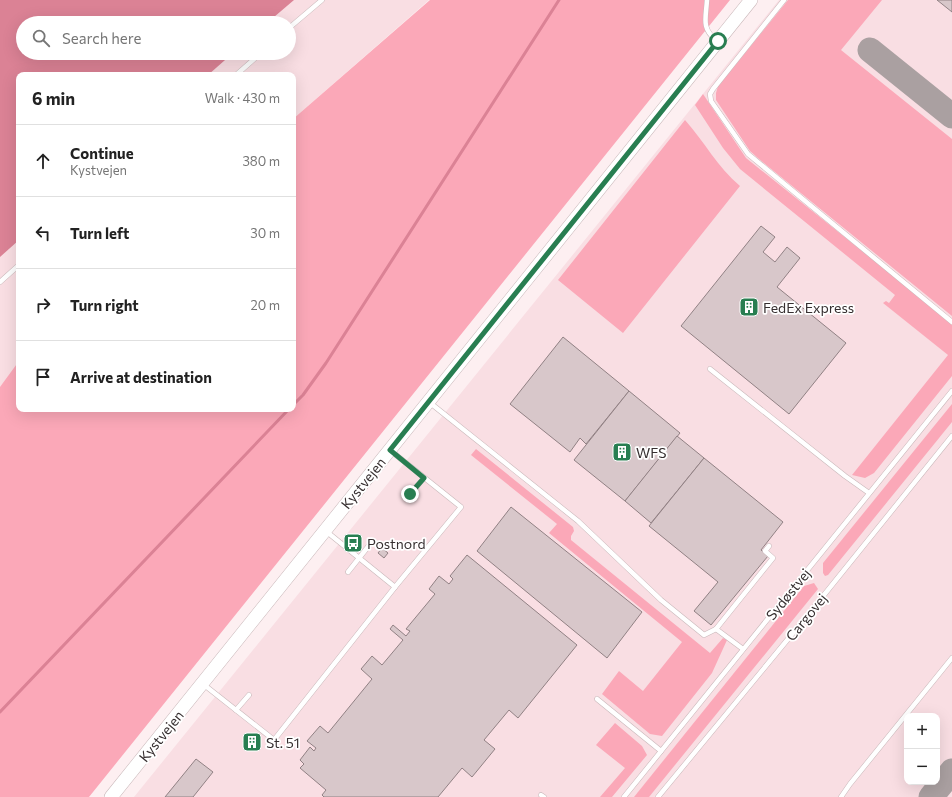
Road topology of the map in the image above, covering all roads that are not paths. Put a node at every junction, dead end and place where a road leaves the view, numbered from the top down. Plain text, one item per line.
1 (322, 0) edge
2 (707, 0) edge
3 (751, 0) edge
4 (784, 0) edge
5 (296, 22) edge
6 (718, 41) junction
7 (253, 60) edge
8 (239, 72) edge
9 (16, 268) edge
10 (0, 282) edge
11 (952, 322) edge
12 (710, 368) dead end
13 (952, 391) edge
14 (428, 402) junction
15 (952, 436) edge
16 (390, 450) junction
17 (424, 478) junction
18 (869, 493) junction
19 (410, 494) dead end
20 (325, 530) junction
21 (371, 544) dead end
22 (769, 546) dead end
23 (359, 559) junction
24 (348, 572) dead end
25 (395, 587) junction
26 (716, 629) junction
27 (743, 649) junction
28 (952, 658) edge
29 (203, 684) junction
30 (249, 694) dead end
31 (598, 699) dead end
32 (236, 710) junction
33 (661, 751) junction
34 (112, 797) edge
35 (624, 797) edge
36 (658, 797) edge
37 (842, 797) edge

1 - 5 lane
2 - 6 lane
3 - 6 street, Kystvejen
4 - 11 lane
6 - 14 street, Kystvejen
7 - 8 lane
9 - 10 lane
12 - 18 lane
13 - 18 lane, Sydøstvej
14 - 16 street, Kystvejen
14 - 26 lane
15 - 36 lane, Cargovej
16 - 17 lane
16 - 20 street, Kystvejen
17 - 19 lane
17 - 25 lane
18 - 27 lane, Sydøstvej
20 - 23 lane
20 - 29 street, Kystvejen
21 - 23 lane
22 - 26 lane
23 - 24 lane
23 - 25 lane
25 - 32 lane
26 - 27 lane
27 - 33 lane, Sydøstvej
28 - 37 lane
29 - 32 lane
29 - 34 street, Kystvejen
30 - 32 lane
31 - 33 lane
33 - 35 lane, Sydøstvej

